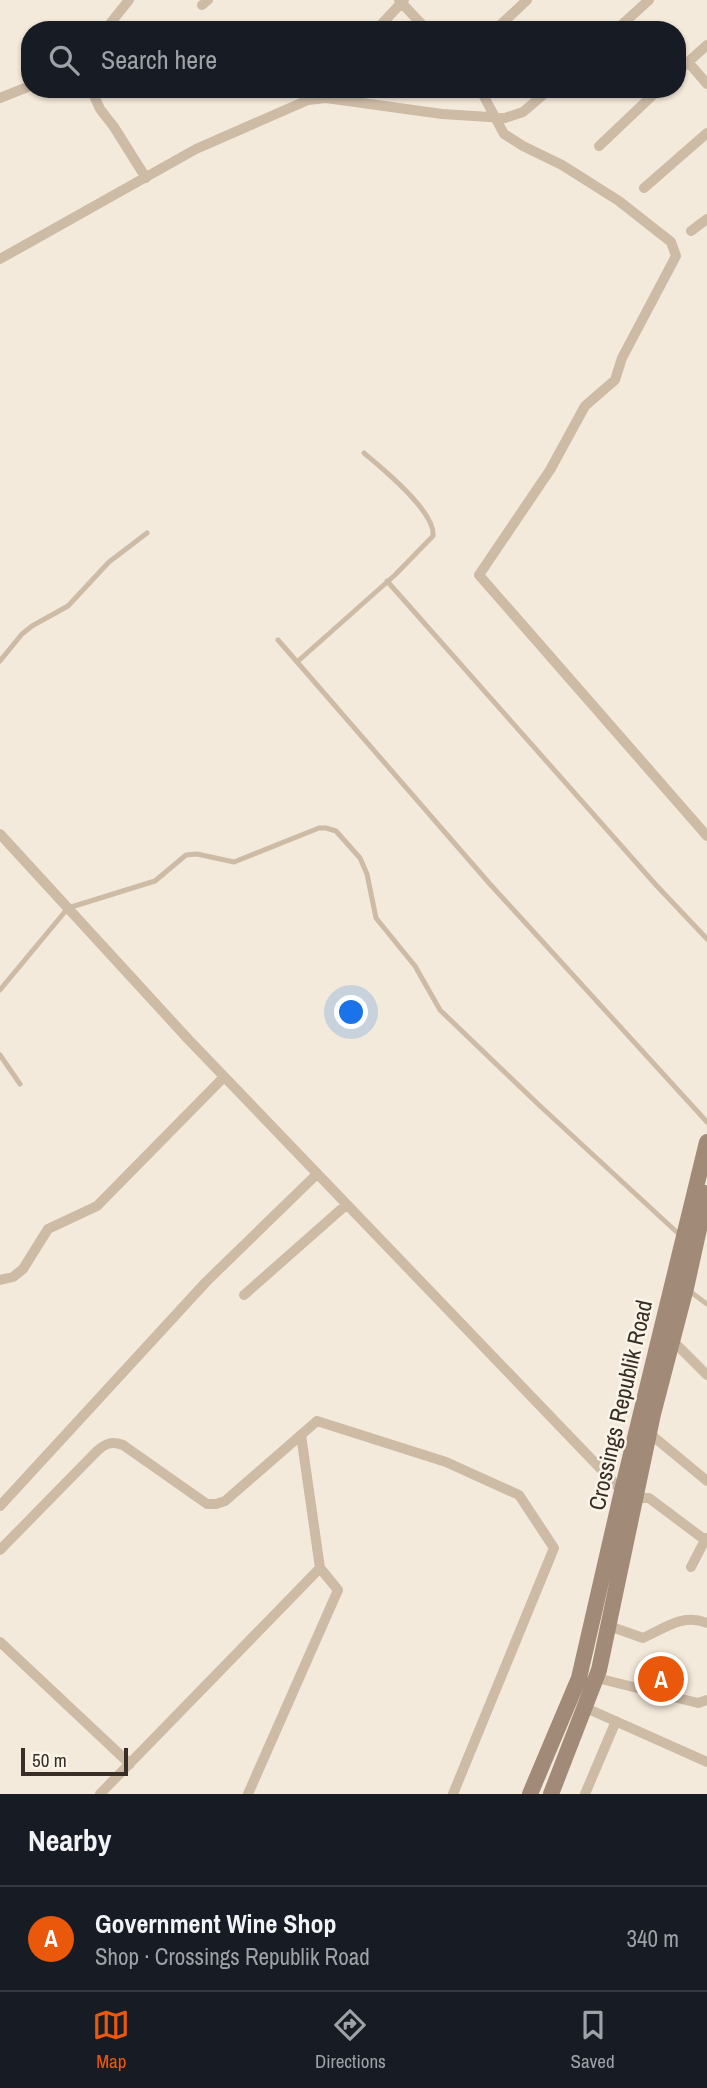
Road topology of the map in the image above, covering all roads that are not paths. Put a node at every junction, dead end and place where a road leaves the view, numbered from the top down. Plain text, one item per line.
1 (129, 0) edge
2 (527, 0) edge
3 (401, 1) edge
4 (646, 1) edge
5 (112, 21) edge
6 (383, 21) edge
7 (419, 21) edge
8 (505, 21) edge
9 (625, 21) edge
10 (707, 45) edge
11 (688, 62) joint
12 (707, 84) edge
13 (21, 90) edge
14 (0, 98) edge
15 (95, 98) edge
16 (485, 98) edge
17 (539, 98) edge
18 (650, 98) edge
19 (495, 118) junction
20 (707, 133) edge
21 (599, 146) dead end
22 (146, 178) junction
23 (644, 188) dead end
24 (707, 219) edge
25 (691, 232) dead end
26 (0, 259) edge
27 (364, 453) dead end
28 (147, 533) dead end
29 (387, 581) junction
30 (278, 640) dead end
31 (0, 661) edge
32 (297, 662) junction
33 (0, 834) edge
34 (707, 836) edge
35 (68, 908) junction
36 (707, 939) edge
37 (0, 990) edge
38 (0, 1055) edge
39 (223, 1077) junction
40 (20, 1084) dead end
41 (707, 1122) edge
42 (707, 1142) edge
43 (317, 1174) junction
44 (707, 1194) edge
45 (346, 1205) junction
46 (683, 1238) junction
47 (0, 1280) edge
48 (686, 1288) junction
49 (244, 1295) dead end
50 (707, 1304) edge
51 (672, 1340) junction
52 (707, 1375) edge
53 (649, 1433) junction
54 (301, 1435) junction
55 (707, 1481) edge
56 (628, 1494) junction
57 (2, 1503) edge
58 (706, 1540) edge
59 (0, 1550) edge
60 (691, 1567) dead end
61 (320, 1568) junction
62 (707, 1623) edge
63 (608, 1626) junction
64 (0, 1642) edge
65 (597, 1678) junction
66 (576, 1685) junction
67 (707, 1700) edge
68 (588, 1702) junction
69 (616, 1721) junction
70 (707, 1762) edge
71 (130, 1764) junction
72 (100, 1794) edge
73 (248, 1794) edge
74 (453, 1794) edge
75 (530, 1794) edge
76 (551, 1794) edge
77 (585, 1794) edge

1 - 5 street
2 - 8 street
3 - 6 street
3 - 7 street
4 - 9 street
10 - 11 street
11 - 12 street
13 - 14 street
15 - 22 street
16 - 19 street
17 - 19 street
18 - 21 street
19 - 22 street
19 - 34 street
20 - 23 street
22 - 26 street
24 - 25 street
27 - 29 lane
28 - 31 lane
29 - 32 lane
29 - 36 lane
30 - 32 lane
32 - 41 lane
33 - 35 street
35 - 37 lane
35 - 39 street
35 - 46 lane
38 - 40 lane
39 - 43 street
39 - 47 street
42 - 46 street, Crossings Republik Road
43 - 45 street
43 - 57 street
44 - 48 street
45 - 49 street
45 - 56 street
46 - 56 street, Crossings Republik Road
48 - 50 lane
48 - 51 street
51 - 52 street
51 - 53 street
53 - 55 street
53 - 56 street
54 - 59 street
54 - 61 street
54 - 74 street
56 - 58 street
56 - 63 street
56 - 66 street, Crossings Republik Road
58 - 60 street
61 - 71 street
61 - 73 street
62 - 63 street
63 - 65 street
64 - 71 street
65 - 67 street
65 - 68 street
66 - 68 street
66 - 75 street, Crossings Republik Road
68 - 69 street
68 - 76 street
69 - 70 street
69 - 77 street
71 - 72 street

